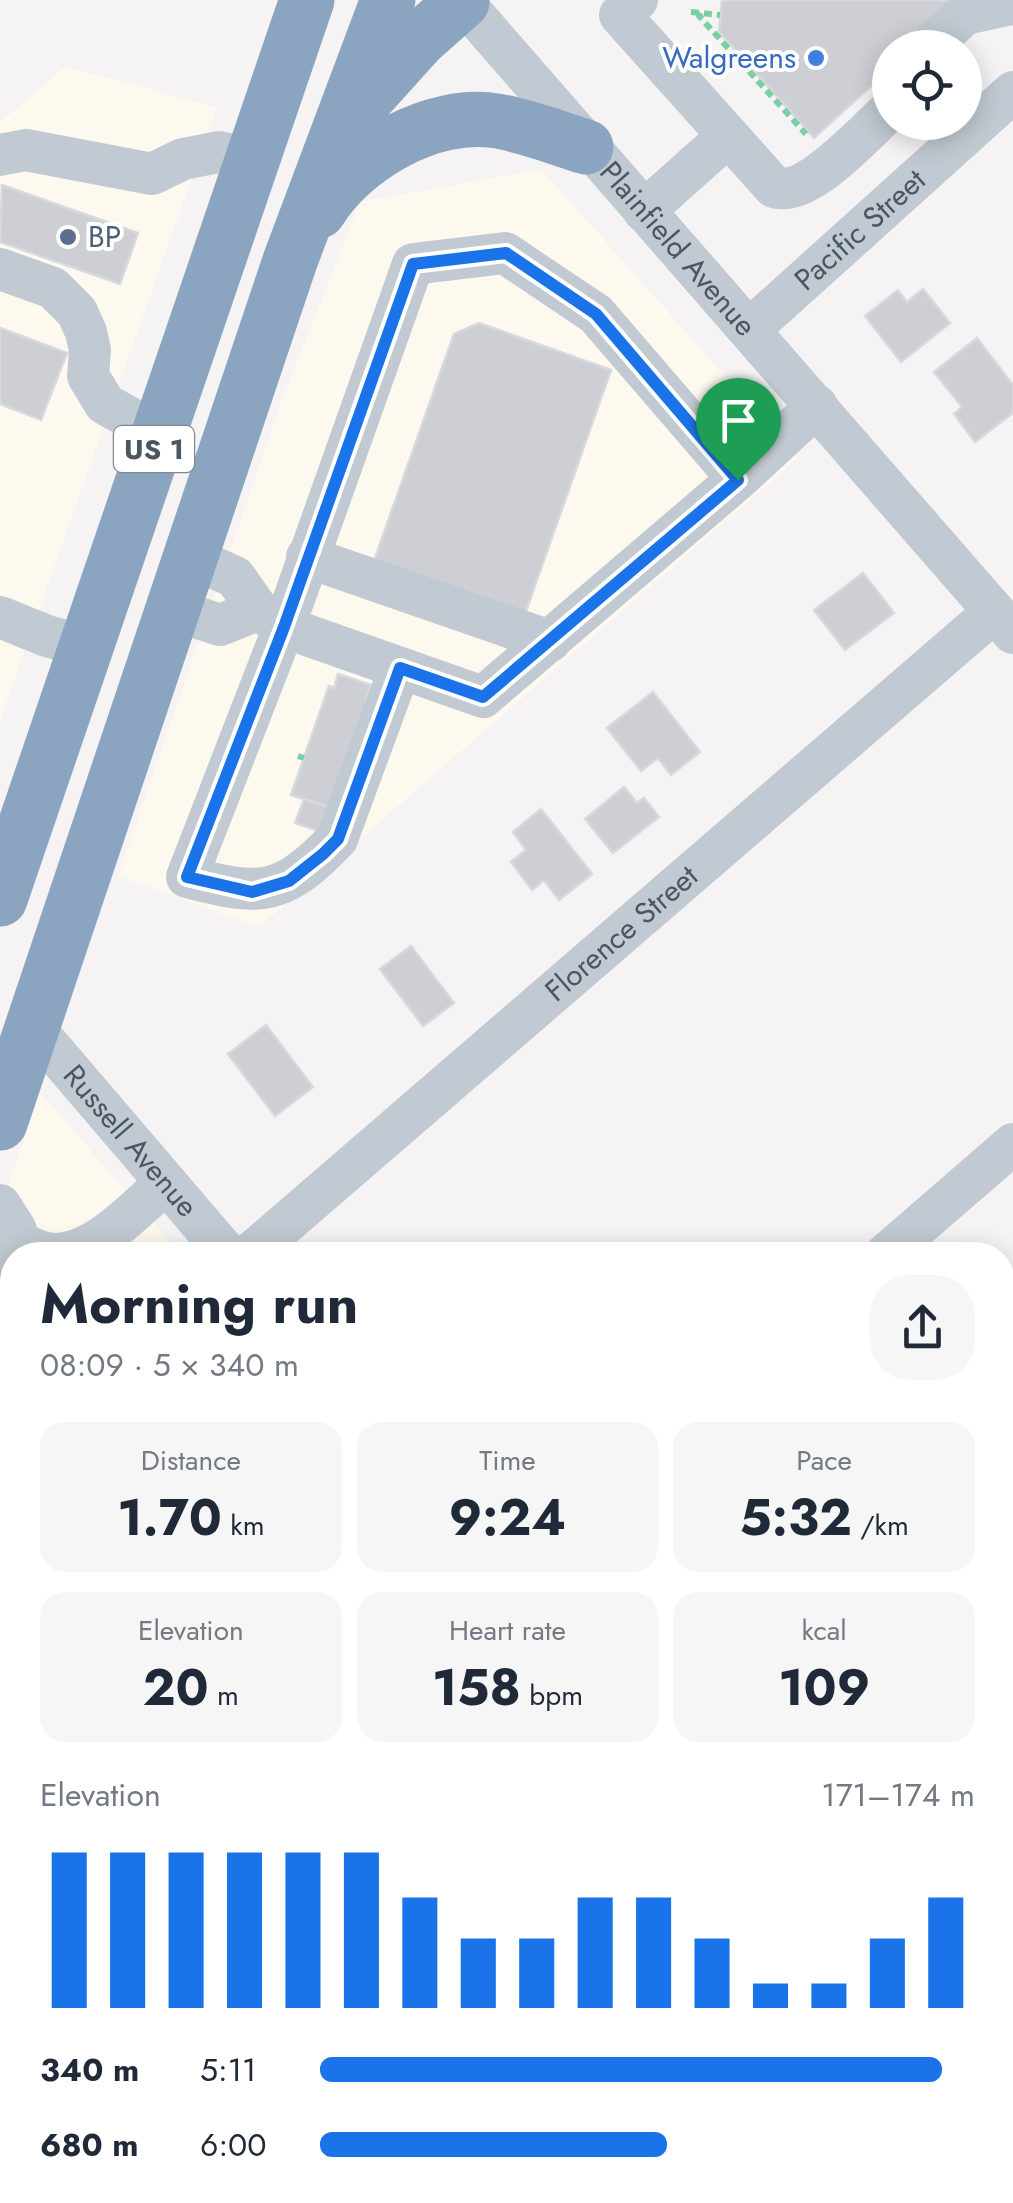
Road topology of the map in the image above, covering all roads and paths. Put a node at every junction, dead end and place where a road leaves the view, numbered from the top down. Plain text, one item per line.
1 (388, 0) edge
2 (637, 0) edge
3 (463, 1) edge
4 (1009, 2) edge
5 (691, 12) dead end
6 (701, 13) junction
7 (720, 15) dead end
8 (294, 16) edge
9 (948, 30) edge
10 (979, 30) edge
11 (1013, 92) edge
12 (872, 97) edge
13 (872, 126) edge
14 (340, 128) junction
15 (728, 136) junction
16 (811, 139) dead end
17 (586, 146) junction
18 (0, 155) edge
19 (253, 158) junction
20 (763, 174) junction
21 (644, 211) junction
22 (290, 261) junction
23 (0, 268) edge
24 (750, 329) junction
25 (818, 406) junction
26 (159, 434) junction
27 (738, 480) junction
28 (307, 557) junction
29 (192, 558) junction
30 (174, 610) junction
31 (0, 617) edge
32 (271, 618) junction
33 (1004, 623) edge
34 (550, 641) junction
35 (86, 647) junction
36 (400, 668) junction
37 (0, 898) edge
38 (33, 1027) junction
39 (0, 1124) edge
40 (1013, 1144) edge
41 (166, 1183) junction
42 (92, 1242) edge
43 (217, 1242) edge
44 (265, 1242) edge
45 (900, 1242) edge

1 - 14 highway, US 1
2 - 15 street
3 - 14 highway
3 - 17 street, Plainfield Avenue
4 - 9 street
4 - 10 street
5 - 6 path
6 - 7 path
6 - 16 path
8 - 19 highway, US 1
11 - 24 street, Pacific Street
12 - 20 street
13 - 20 street
14 - 22 highway, US 1
15 - 20 street
15 - 21 street
17 - 21 street, Plainfield Avenue
17 - 22 highway
18 - 19 street
19 - 26 highway, US 1
21 - 24 street, Plainfield Avenue
22 - 29 highway, US 1
23 - 26 street
24 - 25 street, Plainfield Avenue
25 - 27 street
25 - 33 street, Plainfield Avenue
26 - 35 highway, US 1
27 - 28 street
27 - 34 street
28 - 32 street
28 - 34 street
29 - 30 highway, US 1
29 - 32 street
30 - 32 street
30 - 38 highway, US 1
31 - 35 street
32 - 36 street
32 - 36 street
33 - 44 street, Florence Street
34 - 36 street
35 - 37 highway, US 1
38 - 39 highway, US 1
38 - 41 street, Russell Avenue
40 - 45 street
41 - 42 street
41 - 43 street, Russell Avenue

